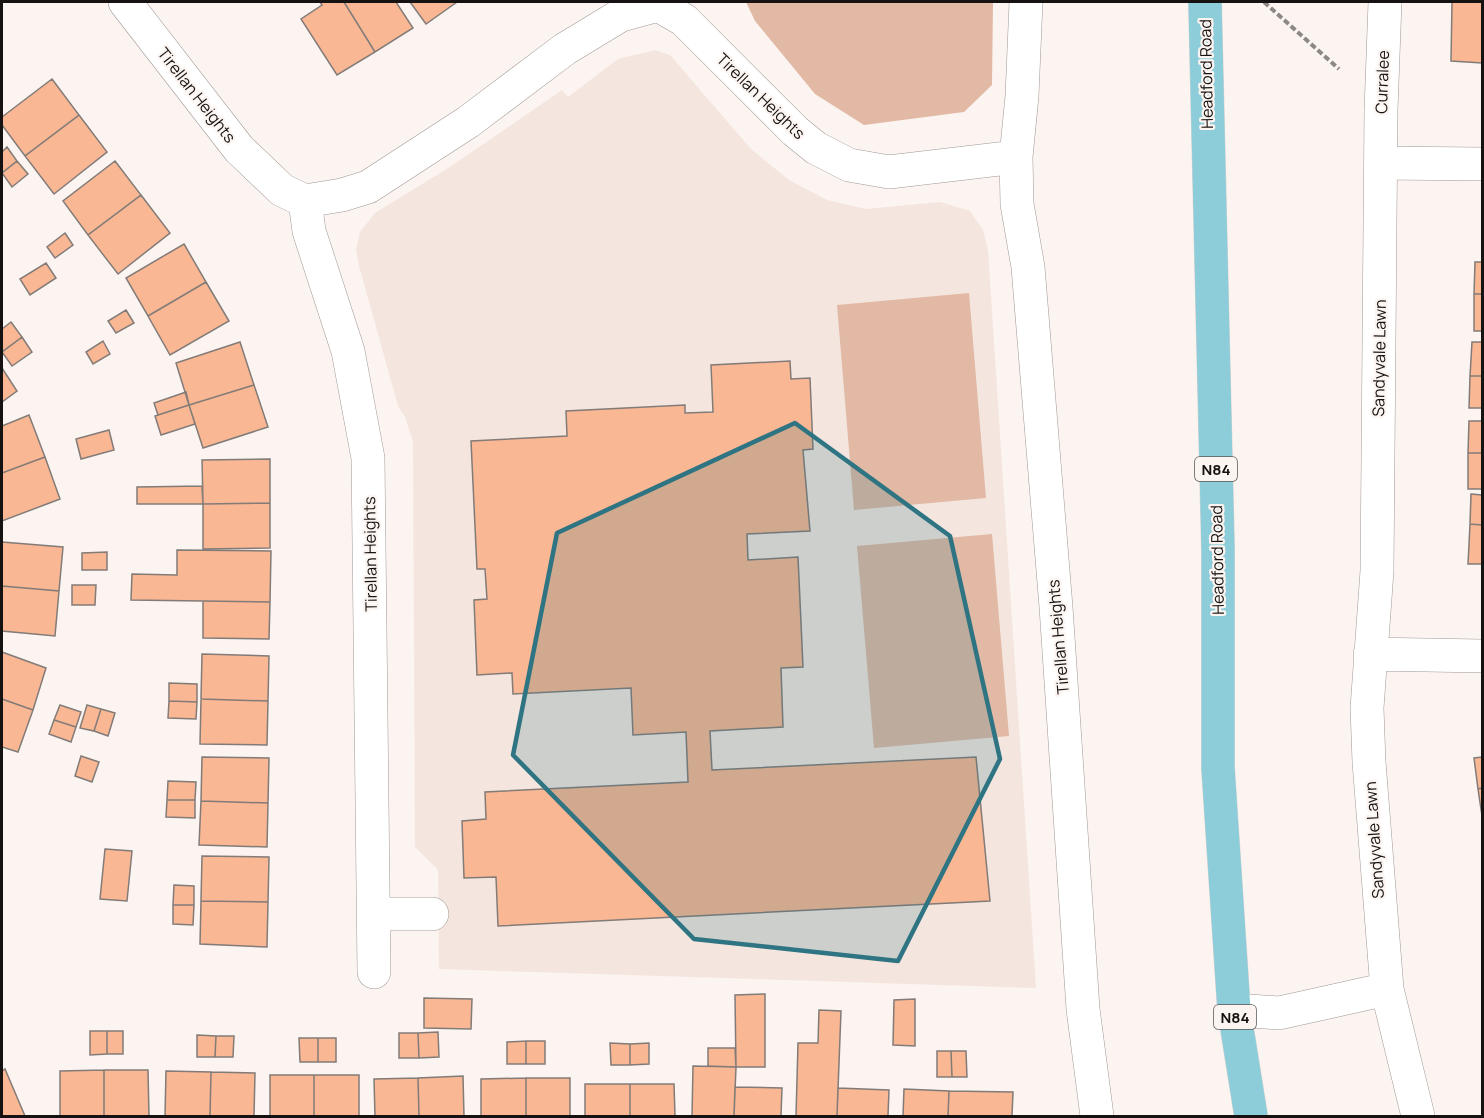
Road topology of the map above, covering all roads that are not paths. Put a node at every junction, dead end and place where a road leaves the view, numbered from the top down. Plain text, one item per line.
1 (125, 2) edge
2 (1026, 2) edge
3 (1205, 2) edge
4 (1385, 2) edge
5 (659, 3) edge
6 (1016, 157) junction
7 (1382, 163) junction
8 (1482, 164) edge
9 (305, 201) junction
10 (1370, 654) junction
11 (1482, 656) edge
12 (373, 914) junction
13 (432, 914) dead end
14 (374, 972) dead end
15 (1387, 989) junction
16 (1234, 1010) junction
17 (1097, 1116) edge
18 (1251, 1116) edge
19 (1418, 1116) edge

1 - 9 street, Tirellan Heights
2 - 6 street, Tirellan Heights
3 - 16 main road, Headford Road / N84
4 - 7 street, Curralee
5 - 6 street, Tirellan Heights
5 - 9 street, Tirellan Heights
6 - 17 street, Tirellan Heights
7 - 8 street
7 - 10 street, Sandyvale Lawn
9 - 12 street, Tirellan Heights
10 - 11 street
10 - 15 street, Sandyvale Lawn
12 - 13 street
12 - 14 street, Tirellan Heights
15 - 16 street
15 - 19 street, Sandyvale Lawn
16 - 18 main road, Headford Road / N84

